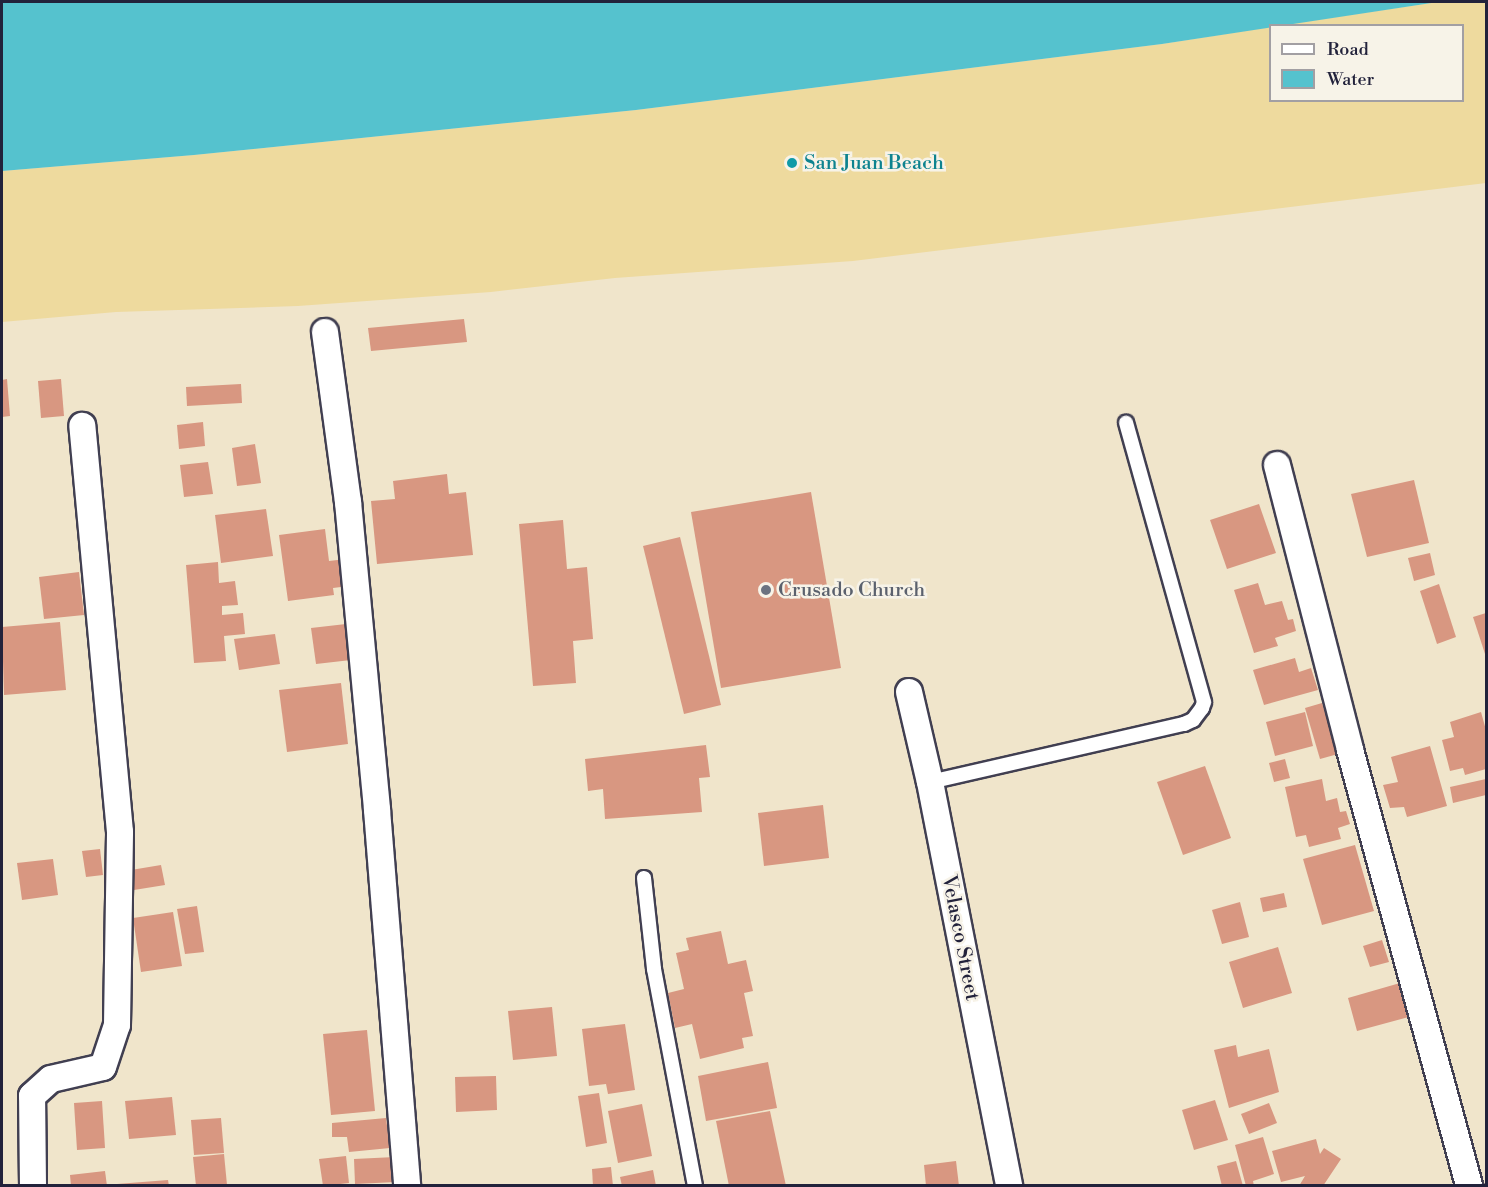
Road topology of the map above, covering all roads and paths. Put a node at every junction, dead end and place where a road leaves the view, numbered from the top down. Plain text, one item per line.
1 (325, 332) dead end
2 (1126, 423) dead end
3 (82, 426) dead end
4 (1276, 465) dead end
5 (909, 692) dead end
6 (930, 782) junction
7 (644, 878) dead end
8 (33, 1185) edge
9 (407, 1185) edge
10 (695, 1185) edge
11 (1009, 1185) edge
12 (1469, 1185) edge

1 - 9 street
2 - 6 lane
3 - 8 street
4 - 12 street
5 - 6 street, Velasco Street
6 - 11 street, Velasco Street
7 - 10 lane

